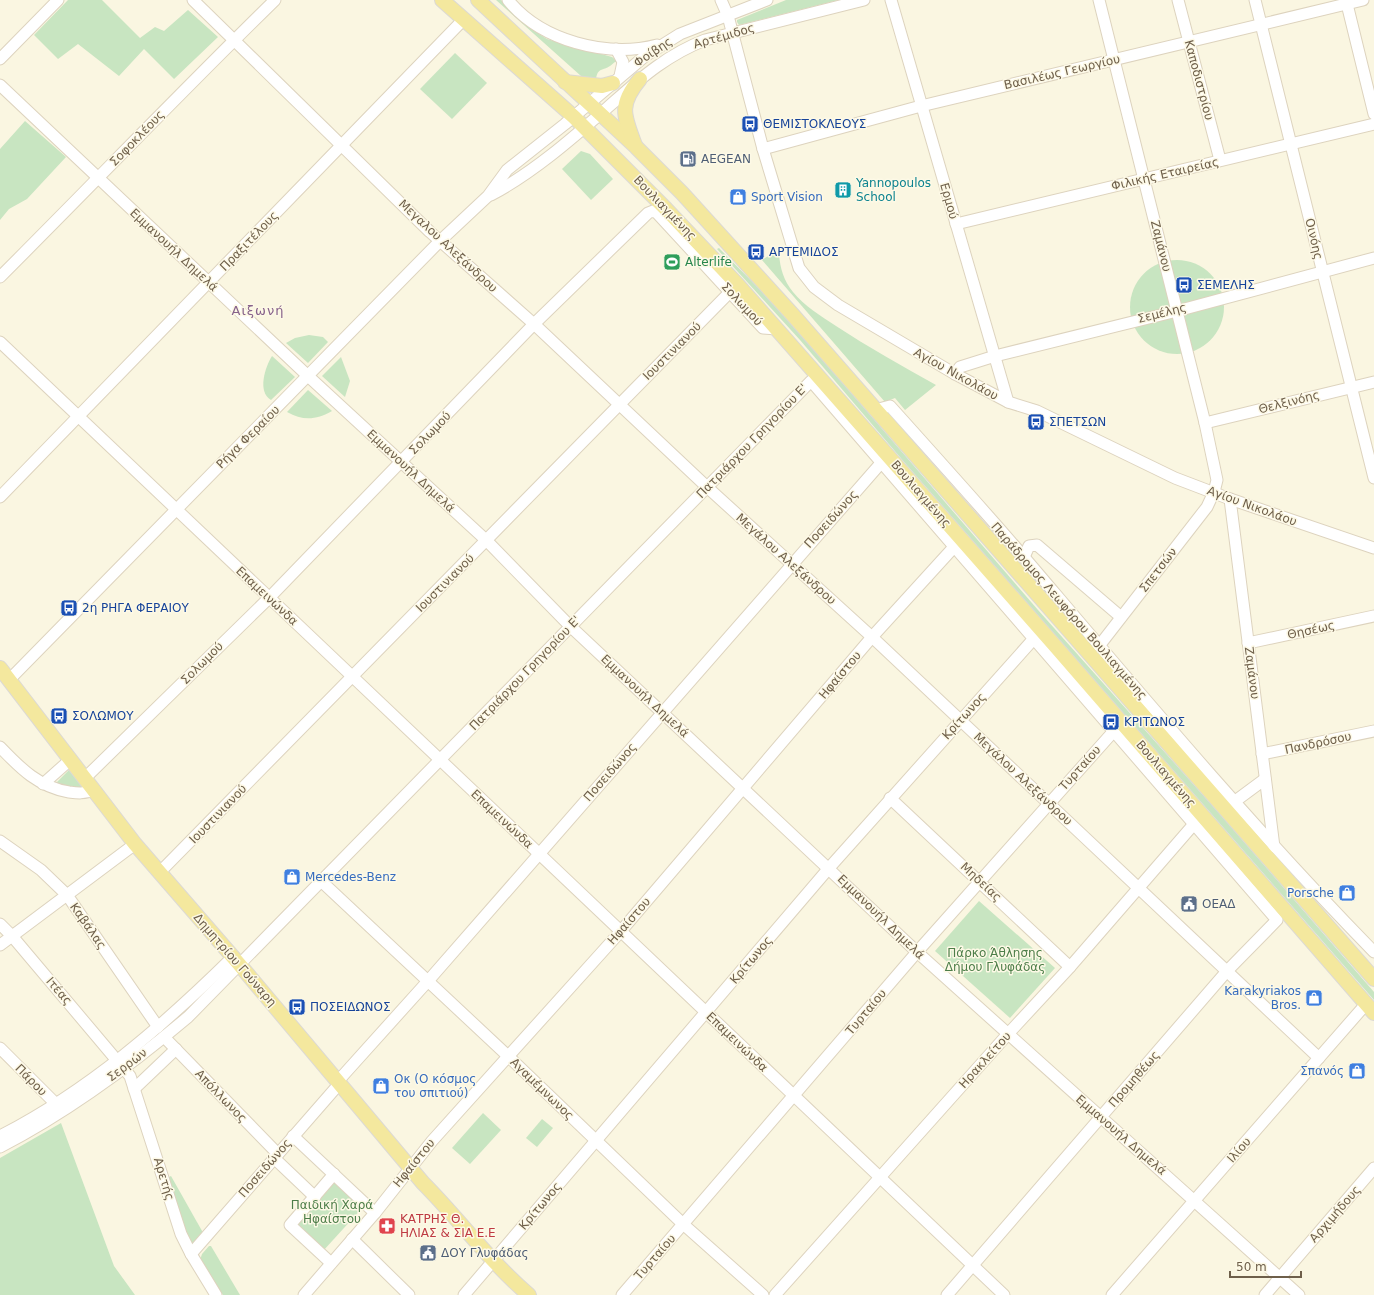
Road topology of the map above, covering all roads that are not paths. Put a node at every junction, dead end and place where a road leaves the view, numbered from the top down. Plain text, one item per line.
1 (58, 0) edge
2 (193, 0) edge
3 (275, 0) edge
4 (442, 0) edge
5 (478, 0) edge
6 (508, 0) edge
7 (721, 0) edge
8 (767, 0) edge
9 (864, 0) edge
10 (891, 0) edge
11 (1099, 0) edge
12 (1178, 0) edge
13 (1255, 0) edge
14 (1363, 0) edge
15 (1346, 2) edge
16 (728, 16) junction
17 (464, 20) junction
18 (1261, 24) junction
19 (732, 33) junction
20 (234, 40) junction
21 (1189, 42) junction
22 (663, 43) junction
23 (616, 49) junction
24 (0, 59) edge
25 (1115, 60) junction
26 (640, 78) junction
27 (617, 80) junction
28 (565, 82) junction
29 (0, 85) edge
30 (589, 104) junction
31 (921, 106) junction
32 (600, 114) junction
33 (1374, 114) edge
34 (574, 117) junction
35 (1374, 124) edge
36 (584, 127) junction
37 (1292, 143) junction
38 (343, 145) junction
39 (636, 147) junction
40 (763, 149) junction
41 (1220, 160) junction
42 (98, 178) junction
43 (1144, 179) junction
44 (488, 196) junction
45 (666, 209) junction
46 (956, 224) junction
47 (676, 234) junction
48 (440, 241) junction
49 (1374, 258) edge
50 (1321, 270) junction
51 (0, 277) edge
52 (209, 282) junction
53 (730, 292) junction
54 (1177, 310) junction
55 (534, 324) junction
56 (777, 329) junction
57 (0, 342) edge
58 (995, 356) junction
59 (955, 374) junction
60 (308, 376) junction
61 (1374, 382) edge
62 (1352, 387) junction
63 (1008, 402) junction
64 (619, 404) junction
65 (875, 410) junction
66 (78, 417) junction
67 (1205, 423) junction
68 (402, 462) junction
69 (881, 463) junction
70 (897, 473) junction
71 (1374, 478) edge
72 (707, 487) junction
73 (1214, 492) junction
74 (0, 497) edge
75 (1230, 499) junction
76 (177, 510) junction
77 (487, 541) junction
78 (954, 547) junction
79 (1374, 548) edge
80 (1024, 557) junction
81 (791, 564) junction
82 (987, 577) junction
83 (269, 598) junction
84 (1374, 616) edge
85 (1121, 617) junction
86 (1068, 620) junction
87 (570, 626) junction
88 (1037, 634) junction
89 (872, 638) junction
90 (1248, 643) junction
91 (1098, 646) junction
92 (0, 668) edge
93 (352, 676) junction
94 (9, 680) junction
95 (662, 712) junction
96 (961, 720) junction
97 (1374, 731) edge
98 (1113, 732) junction
99 (0, 747) edge
100 (1262, 754) junction
101 (70, 760) junction
102 (440, 760) junction
103 (84, 779) junction
104 (1265, 779) junction
105 (43, 784) junction
106 (744, 789) junction
107 (93, 790) junction
108 (890, 798) junction
109 (1234, 802) junction
110 (1048, 803) junction
111 (1194, 824) junction
112 (0, 841) edge
113 (135, 844) junction
114 (1274, 848) junction
115 (539, 854) junction
116 (829, 868) junction
117 (159, 873) junction
118 (321, 881) junction
119 (980, 881) junction
120 (1139, 889) junction
121 (67, 895) junction
122 (0, 924) edge
123 (621, 931) junction
124 (12, 936) junction
125 (1361, 939) junction
126 (0, 945) edge
127 (1350, 950) junction
128 (917, 952) junction
129 (1374, 952) edge
130 (236, 961) junction
131 (1070, 967) junction
132 (1227, 971) junction
133 (1374, 979) edge
134 (428, 981) junction
135 (1370, 1009) edge
136 (706, 1012) junction
137 (158, 1027) junction
138 (1007, 1035) junction
139 (164, 1037) junction
140 (0, 1048) edge
141 (176, 1049) junction
142 (509, 1057) junction
143 (1319, 1058) junction
144 (121, 1064) junction
145 (339, 1082) junction
146 (134, 1089) junction
147 (795, 1096) junction
148 (59, 1108) junction
149 (1101, 1118) junction
150 (0, 1136) edge
151 (293, 1136) junction
152 (596, 1140) junction
153 (0, 1147) edge
154 (276, 1156) junction
155 (409, 1167) junction
156 (1374, 1168) edge
157 (334, 1174) junction
158 (881, 1178) junction
159 (315, 1197) junction
160 (1195, 1200) junction
161 (375, 1213) junction
162 (684, 1224) junction
163 (352, 1239) junction
164 (190, 1254) junction
165 (494, 1260) junction
166 (331, 1263) junction
167 (973, 1265) junction
168 (1280, 1278) junction
169 (216, 1295) edge
170 (304, 1295) edge
171 (409, 1295) edge
172 (464, 1295) edge
173 (529, 1295) edge
174 (622, 1295) edge
175 (763, 1295) edge
176 (775, 1295) edge
177 (947, 1295) edge
178 (1004, 1295) edge
179 (1112, 1295) edge
180 (1265, 1295) edge
181 (1300, 1295) edge

1 - 24 street
2 - 20 street, Μεγαλου Αλεξάνδρου
3 - 20 street, Σοφοκλέους
4 - 17 main road, Βουλιαγμένης
5 - 28 main road, Βουλιαγμένης
6 - 23 street
7 - 16 street, Αγίου Νικολάου
8 - 16 street, Φοίβης
9 - 19 street, Αρτέμιδος
10 - 31 street, Ερμού
11 - 25 street, Ζαμάνου
12 - 21 street, Καποδιστρίου
13 - 18 street, Οινόης
14 - 15 street, Βασιλέως Γεωργίου
15 - 18 street, Βασιλέως Γεωργίου
15 - 33 street
16 - 19 street, Αγίου Νικολάου
16 - 22 street, Φοίβης
17 - 34 main road, Βουλιαγμένης
17 - 38 street, Πραξιτέλους
18 - 21 street, Βασιλέως Γεωργίου
18 - 37 street, Οινόης
19 - 26 street, Αρτέμιδος
19 - 40 street, Αγίου Νικολάου
20 - 38 street, Μεγαλου Αλεξάνδρου
20 - 42 street, Σοφοκλέους
21 - 25 street, Βασιλέως Γεωργίου
21 - 41 street, Καποδιστρίου
22 - 23 street
22 - 27 street, Φοίβης
23 - 27 street
25 - 31 street, Βασιλέως Γεωργίου
25 - 43 street, Ζαμάνου
26 - 32 street, Αρτέμιδος
26 - 39 main road
27 - 28 main road
27 - 30 street, Φοίβης
28 - 30 main road, Βουλιαγμένης
29 - 42 street, Εμμανουήλ Δημελά
30 - 32 main road, Βουλιαγμένης
30 - 34 street, Φοίβης
31 - 40 street, Βασιλέως Γεωργίου
31 - 46 street, Ερμού
32 - 36 street, Αρτέμιδος
32 - 39 main road, Βουλιαγμένης
34 - 36 main road, Βουλιαγμένης
34 - 44 street, Ρήγα Φεραίου
35 - 37 street, Φιλικής Εταιρείας
36 - 44 street, Ρήγα Φεραίου
36 - 45 main road, Βουλιαγμένης
37 - 41 street, Φιλικής Εταιρείας
37 - 50 street, Οινόης
38 - 48 street, Μεγαλου Αλεξάνδρου
38 - 52 street, Πραξιτέλους
39 - 65 main road, Βουλιαγμένης
40 - 59 street, Αγίου Νικολάου
41 - 43 street, Φιλικής Εταιρείας
42 - 51 street, Σοφοκλέους
42 - 52 street, Εμμανουήλ Δημελά
43 - 46 street, Φιλικής Εταιρείας
43 - 54 street, Ζαμάνου
44 - 48 street, Ρήγα Φεραίου
45 - 47 main road
45 - 56 main road, Βουλιαγμένης
46 - 58 street, Ερμού
47 - 53 street, Σολωμού
47 - 55 street, Σολωμού
48 - 55 street, Μεγαλου Αλεξάνδρου
48 - 60 street, Ρήγα Φεραίου
49 - 50 street, Σεμέλης
50 - 54 street, Σεμέλης
50 - 62 street, Οινόης
52 - 60 street, Εμμανουήλ Δημελά
52 - 66 street, Πραξιτέλους
53 - 56 street, Σολωμού
53 - 64 street, Ιουστινιανού
54 - 58 street, Σεμέλης
54 - 67 street, Ζαμάνου
55 - 64 street, Μεγαλου Αλεξάνδρου
55 - 68 street, Σολωμού
56 - 70 main road, Βουλιαγμένης
57 - 66 street, Επαμεινώνδα
58 - 59 street, Σεμέλης
58 - 63 street, Ερμού
59 - 63 street, Αγίου Νικολάου
60 - 68 street, Εμμανουήλ Δημελά
60 - 76 street, Ρήγα Φεραίου
61 - 62 street, Θελξινόης
62 - 67 street, Θελξινόης
62 - 71 street, Οινόης
63 - 73 street, Αγίου Νικολάου
64 - 72 street, Μεγαλου Αλεξάνδρου
64 - 77 street, Ιουστινιανού
65 - 80 street, Παράδρομος Λεωφόρου Βουλιαγμένης
65 - 86 main road, Βουλιαγμένης
66 - 74 street, Πραξιτέλους
66 - 76 street, Επαμεινώνδα
67 - 73 street, Ζαμάνου
68 - 77 street, Εμμανουήλ Δημελά
68 - 83 street, Σολωμού
69 - 70 street
69 - 72 street, Πατριάρχου Γρηγορίου E'
69 - 81 street, Ποσειδώνος
70 - 78 street
70 - 82 main road, Βουλιαγμένης
72 - 81 street, Μεγάλου Αλεξάνδρου
72 - 87 street, Πατριάρχου Γρηγορίου E'
73 - 75 street, Αγίου Νικολάου
73 - 85 street, Σπετσών
75 - 79 street, Αγίου Νικολάου
75 - 90 street, Ζαμάνου
76 - 83 street, Επαμεινώνδα
76 - 94 street, Ρήγα Φεραίου
77 - 87 street, Εμμανουήλ Δημελά
77 - 93 street, Ιουστινιανού
78 - 82 street
78 - 89 street, Ηφαίστου
80 - 85 street
80 - 86 street, Παράδρομος Λεωφόρου Βουλιαγμένης
81 - 89 street, Μεγάλου Αλεξάνδρου
81 - 95 street, Ποσειδώνος
82 - 88 main road, Βουλιαγμένης
83 - 93 street, Επαμεινώνδα
83 - 103 street, Σολωμού
84 - 90 street, Θησέως
85 - 91 street, Σπετσών
86 - 91 street, Παράδρομος Λεωφόρου Βουλιαγμένης
86 - 127 main road, Βουλιαγμένης
87 - 95 street, Εμμανουήλ Δημελά
87 - 102 street, Πατριάρχου Γρηγορίου E'
88 - 96 street, Κρίτωνος
88 - 98 street
88 - 135 main road, Βουλιαγμένης
89 - 96 street, Μεγάλου Αλεξάνδρου
89 - 106 street, Ηφαίστου
90 - 100 street, Ζαμάνου
91 - 109 street, Παράδρομος Λεωφόρου Βουλιαγμένης
92 - 94 main road, Δημητρίου Γούναρη
93 - 102 street, Επαμεινώνδα
93 - 117 street, Ιουστινιανού
94 - 101 main road, Δημητρίου Γούναρη
95 - 106 street, Εμμανουήλ Δημελά
95 - 115 street, Ποσειδώνος
96 - 108 street, Κρίτωνος
96 - 110 street, Μεγάλου Αλεξάνδρου
97 - 100 street, Πανδρόσου
98 - 110 street, Τυρταίου
98 - 111 street
99 - 105 street
100 - 104 street, Ζαμάνου
101 - 103 main road, Δημητρίου Γούναρη
101 - 105 street
102 - 115 street, Επαμεινώνδα
102 - 118 street, Πατριάρχου Γρηγορίου E'
103 - 107 main road, Δημητρίου Γούναρη
104 - 109 street
104 - 114 street, Ζαμάνου
105 - 107 street
106 - 116 street, Εμμανουήλ Δημελά
106 - 123 street, Ηφαίστου
107 - 113 main road, Δημητρίου Γούναρη
108 - 116 street, Κρίτωνος
108 - 119 street, Μηδείας
109 - 114 street, Παράδρομος Λεωφόρου Βουλιαγμένης
110 - 119 street, Τυρταίου
110 - 120 street, Μεγάλου Αλεξάνδρου
111 - 120 street, Ηρακλείτου
111 - 132 street, Προμηθέως
112 - 121 street, Καβάλας
113 - 117 main road, Δημητρίου Γούναρη
113 - 121 street
114 - 125 street, Παράδρομος Λεωφόρου Βουλιαγμένης
115 - 123 street, Επαμεινώνδα
115 - 134 street, Ποσειδώνος
116 - 128 street, Εμμανουήλ Δημελά
116 - 136 street, Κρίτωνος
117 - 130 main road, Δημητρίου Γούναρη
118 - 130 street, Πατριάρχου Γρηγορίου E'
118 - 134 street, Αγαμέμνωνος
119 - 128 street, Τυρταίου
119 - 131 street, Μηδείας
120 - 131 street, Ηρακλείτου
120 - 132 street, Μεγάλου Αλεξάνδρου
121 - 124 street
121 - 137 street, Καβάλας
122 - 124 street, Ιτέας
123 - 136 street, Επαμεινώνδα
123 - 142 street, Ηφαίστου
124 - 126 street
124 - 144 street, Ιτέας
125 - 127 street
125 - 129 street, Παράδρομος Λεωφόρου Βουλιαγμένης
127 - 133 main road, Βουλιαγμένης
128 - 138 street, Εμμανουήλ Δημελά
128 - 147 street, Τυρταίου
130 - 137 street, Σερρών
130 - 139 street, Σερρών
130 - 145 main road, Δημητρίου Γούναρη
131 - 138 street, Ηρακλείτου
132 - 143 street, Μεγάλου Αλεξάνδρου
132 - 149 street, Προμηθέως
134 - 142 street, Αγαμέμνωνος
134 - 145 street, Ποσειδώνος
135 - 143 street, Ιλίου
136 - 147 street, Επαμεινώνδα
136 - 152 street, Κρίτωνος
137 - 144 street, Σερρών
138 - 149 street, Εμμανουήλ Δημελά
138 - 158 street, Ηρακλείτου
139 - 141 street, Απόλλωνος
139 - 144 street, Σερρών
140 - 148 street, Πάρου
141 - 146 street
141 - 154 street, Απόλλωνος
142 - 152 street, Αγαμέμνωνος
142 - 155 street, Ηφαίστου
143 - 160 street, Ιλίου
144 - 146 street, Αρετής
144 - 148 street, Σερρών
145 - 151 street, Ποσειδώνος
145 - 155 main road, Δημητρίου Γούναρη
146 - 164 street, Αρετής
147 - 158 street, Επαμεινώνδα
147 - 162 street, Τυρταίου
148 - 150 street, Σερρών
148 - 153 street, Σερρών
149 - 160 street, Εμμανουήλ Δημελά
149 - 167 street, Προμηθέως
151 - 154 street, Ποσειδώνος
151 - 157 street
152 - 162 street, Αγαμέμνωνος
152 - 165 street, Κρίτωνος
154 - 159 street, Απόλλωνος
154 - 164 street, Ποσειδώνος
155 - 161 street, Ηφαίστου
155 - 165 main road, Δημητρίου Γούναρη
156 - 168 street, Αρχιμήδους
157 - 159 street
157 - 161 street
158 - 167 street, Επαμεινώνδα
158 - 176 street, Ηρακλείτου
159 - 166 street
160 - 168 street, Εμμανουήλ Δημελά
160 - 179 street, Ιλίου
161 - 163 street, Ηφαίστου
162 - 174 street, Τυρταίου
162 - 175 street, Αγαμέμνωνος
163 - 166 street, Ηφαίστου
163 - 171 street
164 - 169 street, Αρετής
165 - 172 street, Κρίτωνος
165 - 173 main road, Δημητρίου Γούναρη
166 - 170 street, Ηφαίστου
167 - 177 street, Προμηθέως
167 - 178 street, Επαμεινώνδα
168 - 180 street, Αρχιμήδους
168 - 181 street, Εμμανουήλ Δημελά

